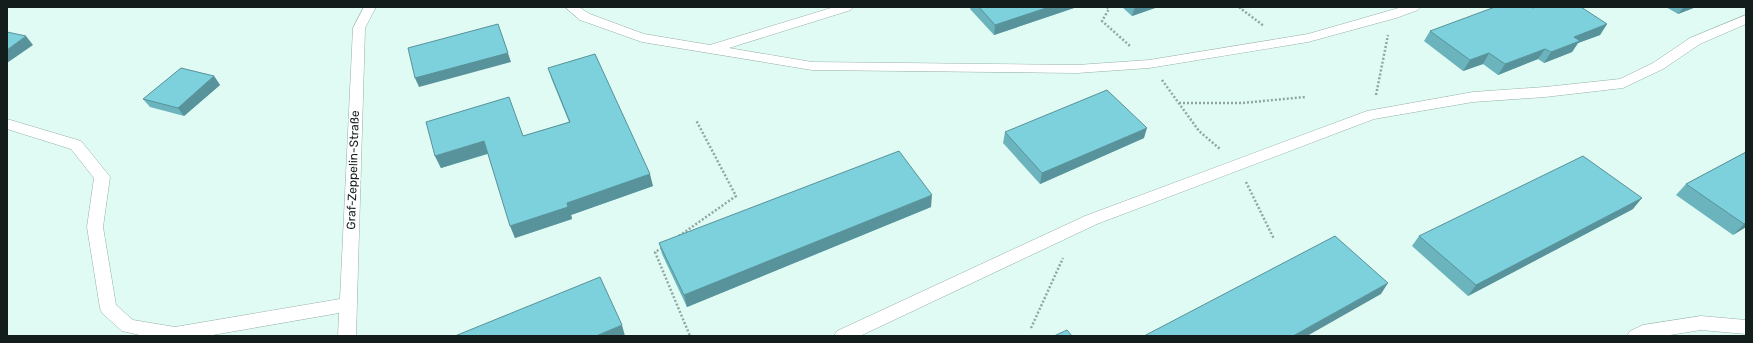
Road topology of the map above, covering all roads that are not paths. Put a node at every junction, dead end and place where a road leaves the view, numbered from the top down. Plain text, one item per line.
1 (370, 7) edge
2 (571, 7) edge
3 (847, 7) edge
4 (1414, 7) edge
5 (1746, 19) edge
6 (709, 50) junction
7 (7, 124) edge
8 (348, 305) junction
9 (1746, 327) edge
10 (347, 336) edge
11 (843, 336) edge
12 (1636, 336) edge

1 - 8 lane, Graf-Zeppelin-Straße
2 - 6 lane
3 - 6 lane
4 - 6 lane
5 - 11 lane
7 - 8 lane
8 - 10 lane, Graf-Zeppelin-Straße
9 - 12 lane

